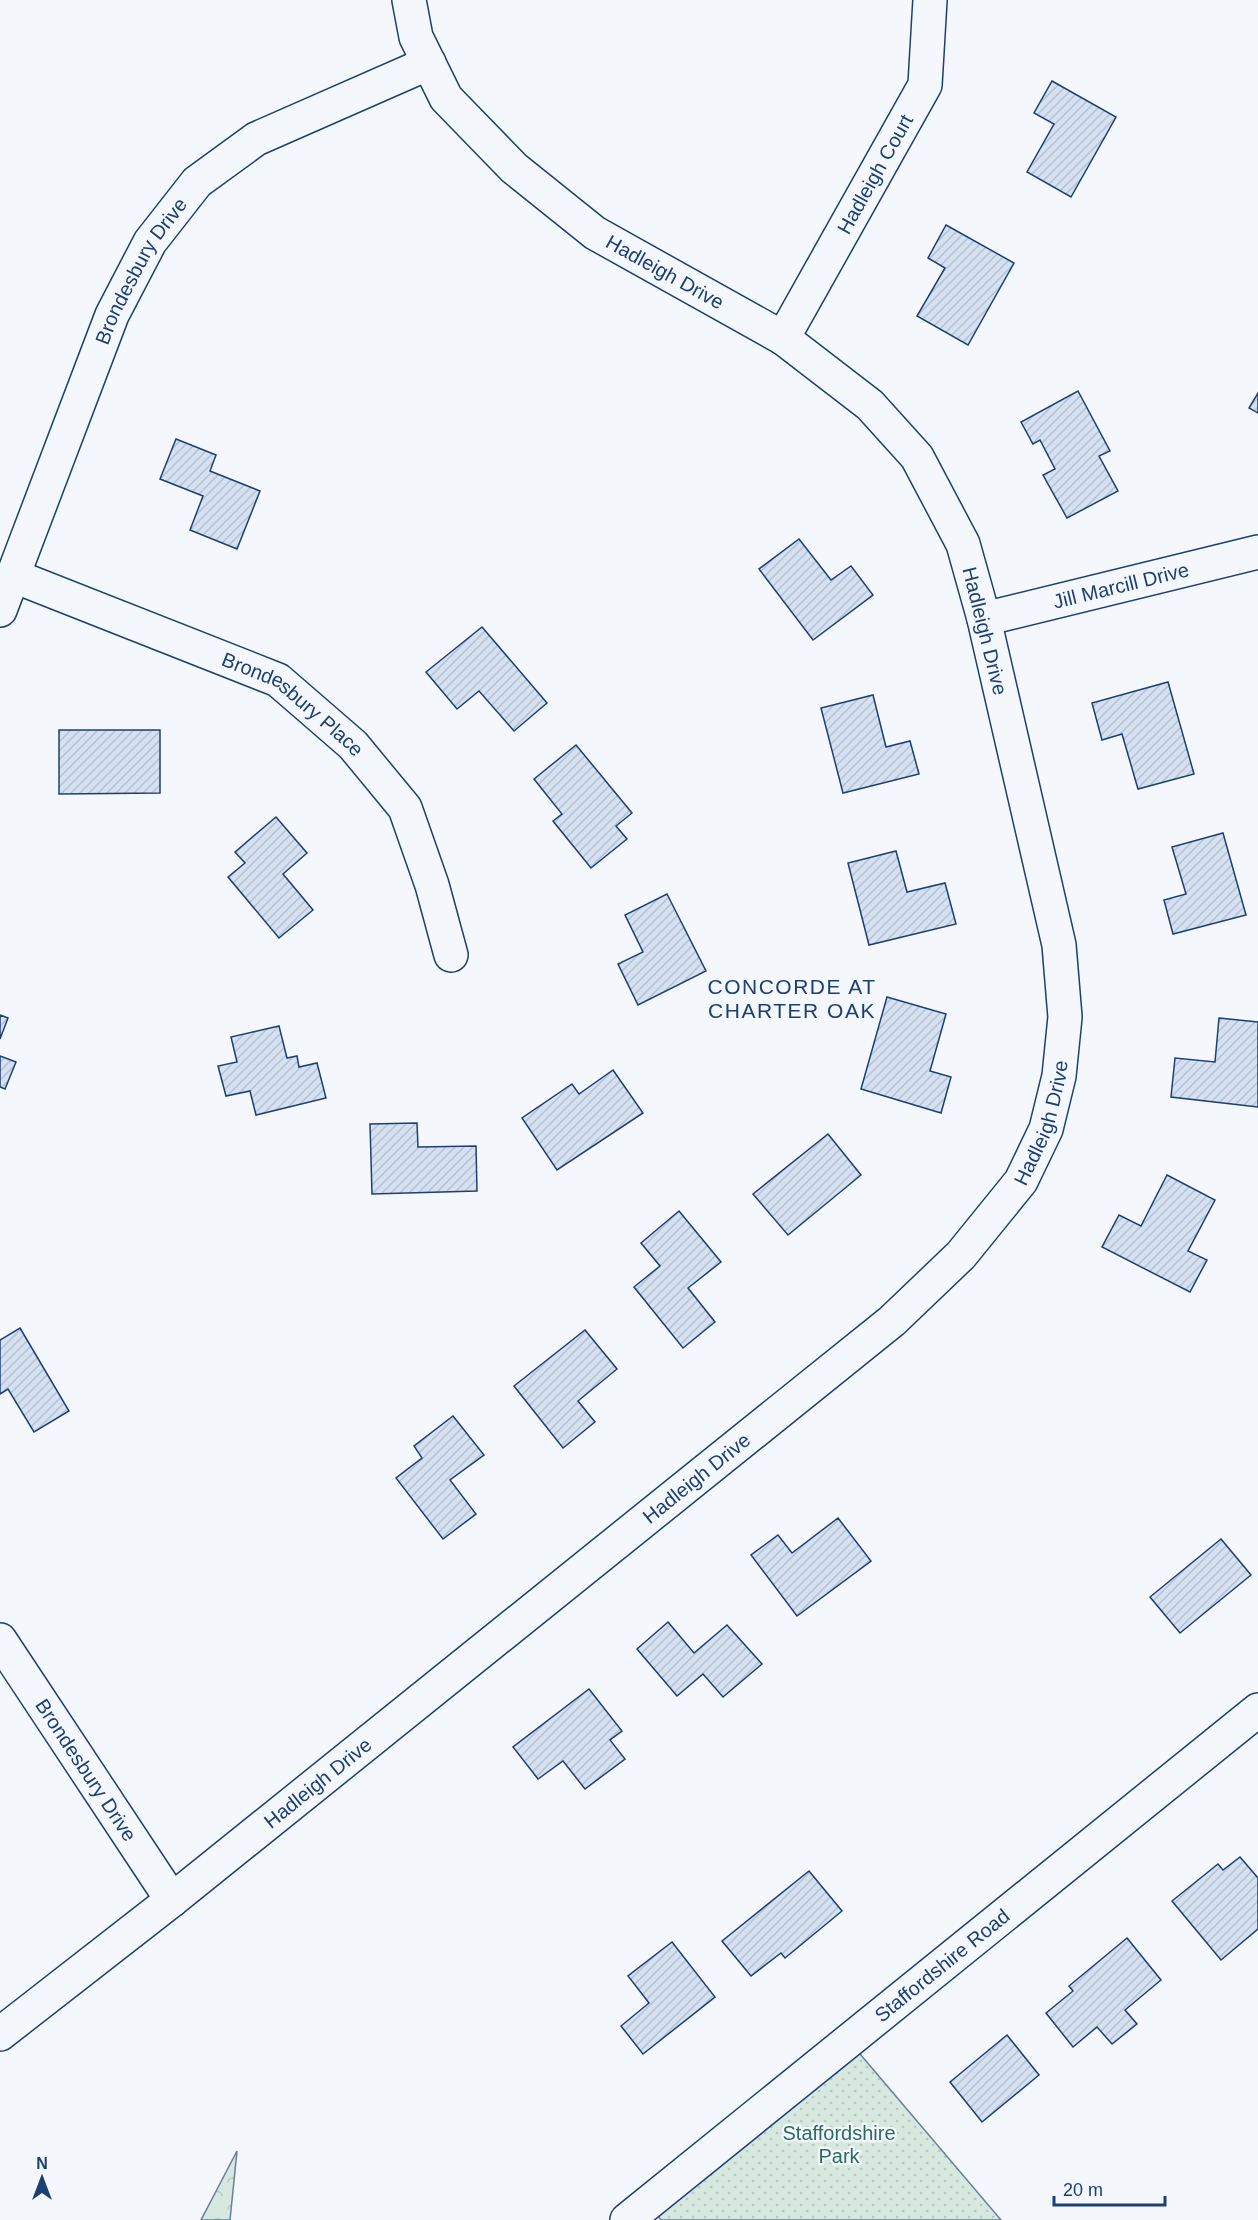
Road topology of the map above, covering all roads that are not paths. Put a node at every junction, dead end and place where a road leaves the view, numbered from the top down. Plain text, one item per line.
1 (409, 0) edge
2 (930, 0) edge
3 (429, 63) junction
4 (783, 338) junction
5 (1258, 552) edge
6 (14, 576) junction
7 (0, 610) edge
8 (984, 619) junction
9 (451, 955) dead end
10 (0, 1641) edge
11 (1258, 1710) edge
12 (172, 1900) junction
13 (0, 2034) edge
14 (627, 2220) edge

1 - 3 street, Hadleigh Drive
2 - 4 street, Hadleigh Court
3 - 4 street, Hadleigh Drive
3 - 6 street, Brondesbury Drive
4 - 8 street, Hadleigh Drive
5 - 8 street, Jill Marcill Drive
6 - 7 street, Brondesbury Drive
6 - 9 street, Brondesbury Place
8 - 12 street, Hadleigh Drive
10 - 12 street, Brondesbury Drive
11 - 14 street, Staffordshire Road
12 - 13 street, Hadleigh Drive

